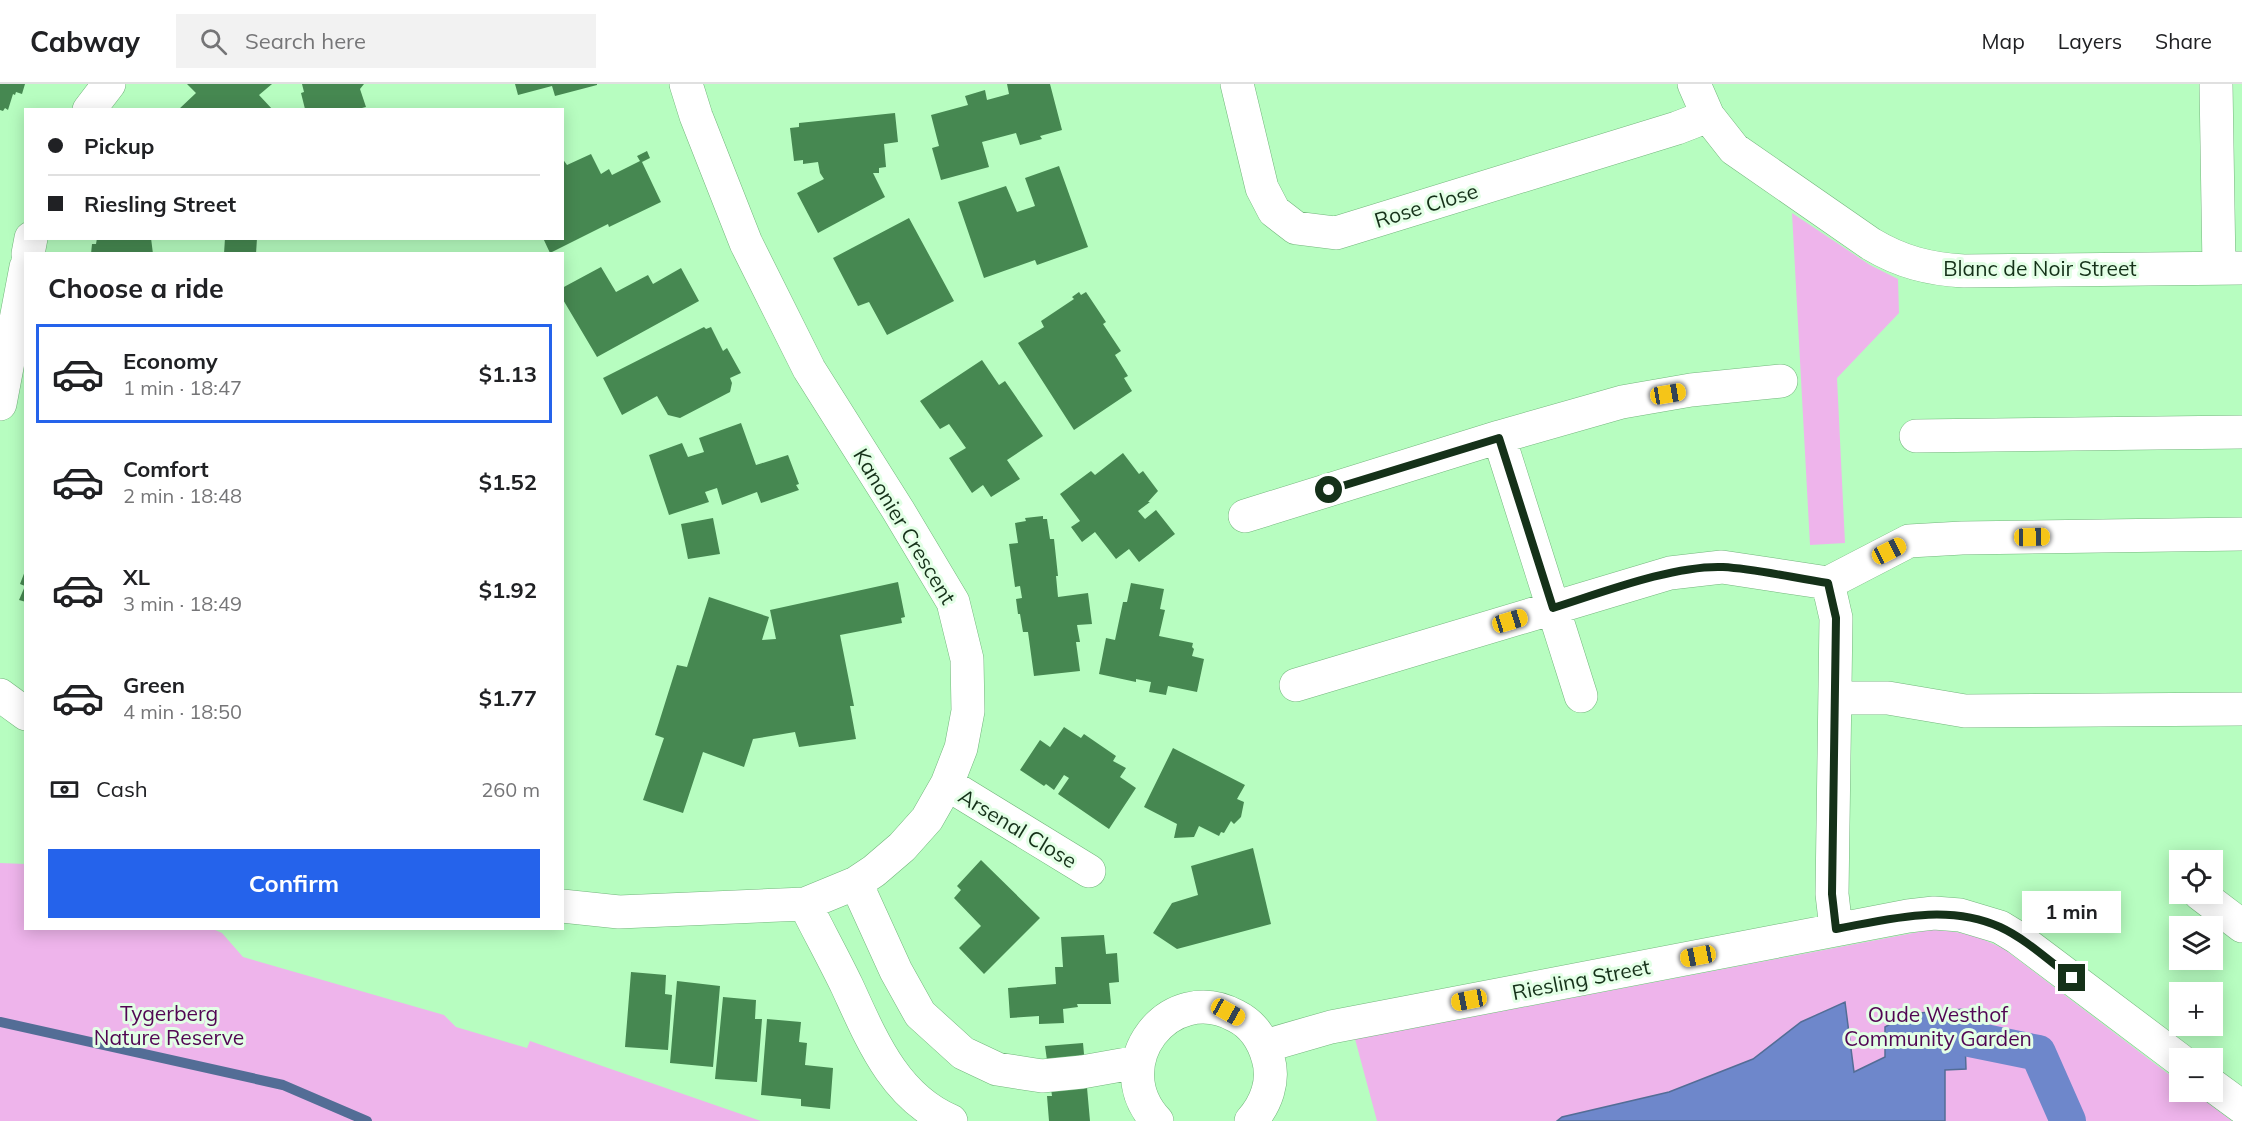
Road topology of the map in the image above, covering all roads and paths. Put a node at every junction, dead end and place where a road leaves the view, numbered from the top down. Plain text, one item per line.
1 (109, 84) edge
2 (686, 84) edge
3 (1237, 84) edge
4 (1694, 84) edge
5 (2216, 84) edge
6 (91, 108) edge
7 (1708, 116) junction
8 (2230, 268) edge
9 (24, 278) edge
10 (1781, 381) dead end
11 (0, 404) edge
12 (2242, 432) edge
13 (1916, 436) dead end
14 (1499, 438) junction
15 (1245, 516) dead end
16 (2242, 534) edge
17 (1828, 583) junction
18 (1553, 608) junction
19 (1296, 685) dead end
20 (0, 695) edge
21 (1581, 696) dead end
22 (1836, 698) junction
23 (2242, 709) edge
24 (24, 713) edge
25 (947, 784) junction
26 (1089, 871) dead end
27 (856, 883) junction
28 (805, 904) junction
29 (2213, 904) edge
30 (564, 906) edge
31 (2242, 927) edge
32 (1836, 929) junction
33 (1265, 1046) junction
34 (2169, 1052) edge
35 (1138, 1062) junction
36 (2223, 1093) edge
37 (2242, 1107) edge
38 (951, 1121) edge
39 (1157, 1121) edge
40 (1251, 1121) edge

1 - 6 street
2 - 25 street, Kanonier Crescent
3 - 7 street, Rose Close
4 - 7 street, Blanc de Noir Street
5 - 8 street
7 - 8 street, Blanc de Noir Street
9 - 11 street
10 - 14 street
12 - 13 street
14 - 15 street
14 - 18 street
16 - 17 street
17 - 18 street
17 - 22 street
18 - 19 street
18 - 21 street
20 - 24 street
22 - 23 street
22 - 32 street
25 - 26 street, Arsenal Close
25 - 27 street, Kanonier Crescent
27 - 28 street, Kanonier Crescent
27 - 35 street
28 - 30 street, Kanonier Crescent
28 - 38 street
29 - 31 street
32 - 33 street, Riesling Street
32 - 34 street, Riesling Street
33 - 35 street
33 - 40 street
35 - 39 street
36 - 37 street

